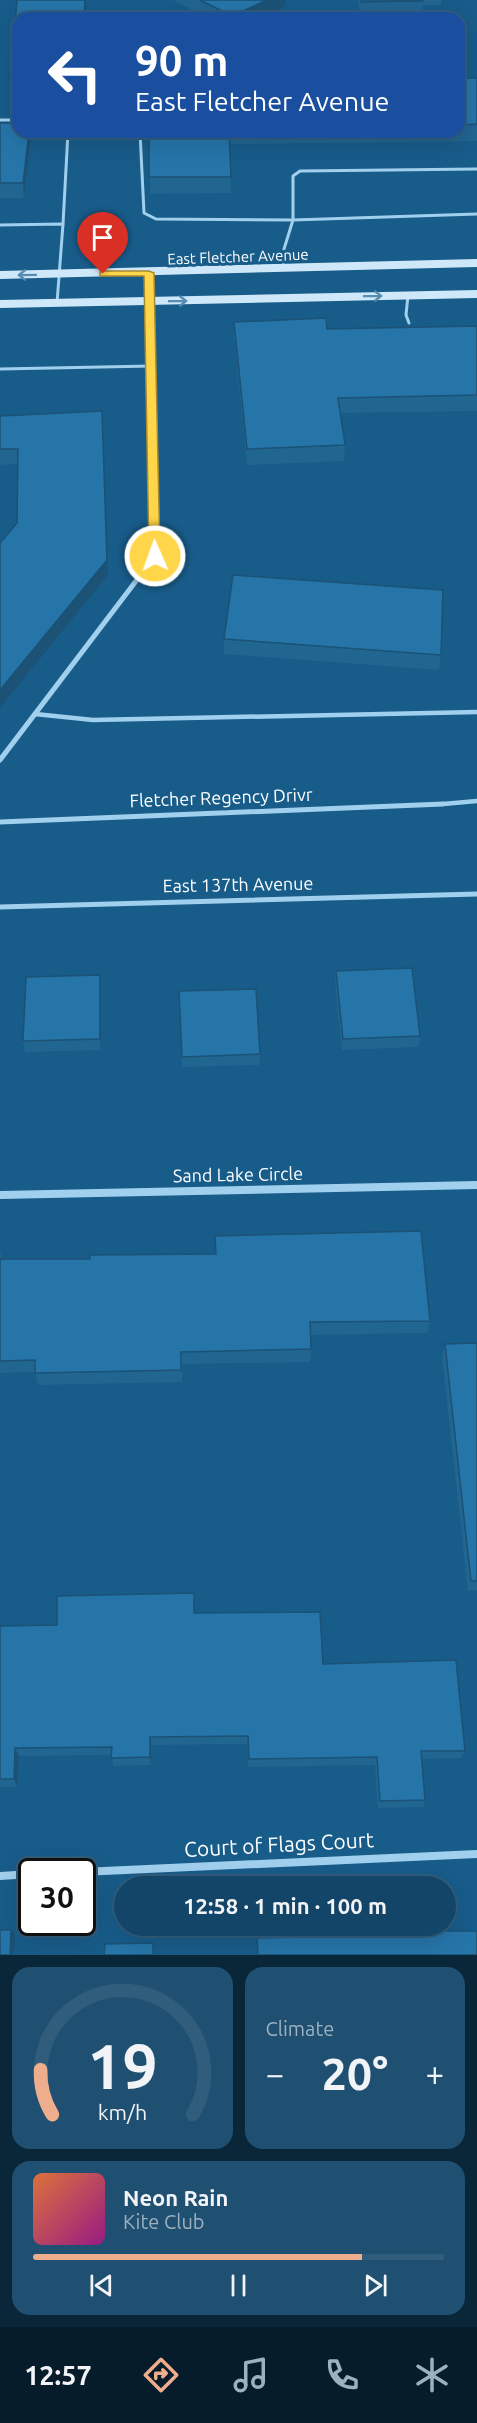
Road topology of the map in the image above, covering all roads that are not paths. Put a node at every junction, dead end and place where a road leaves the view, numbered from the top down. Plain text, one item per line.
1 (68, 138) edge
2 (140, 138) edge
3 (477, 169) edge
4 (477, 214) edge
5 (292, 220) junction
6 (63, 224) junction
7 (0, 225) edge
8 (477, 263) edge
9 (283, 269) junction
10 (149, 273) junction
11 (0, 275) edge
12 (57, 275) junction
13 (477, 294) edge
14 (408, 295) junction
15 (151, 301) junction
16 (57, 303) junction
17 (0, 304) edge
18 (408, 323) dead end
19 (152, 366) junction
20 (0, 369) edge
21 (477, 712) edge
22 (35, 714) junction
23 (0, 760) edge
24 (477, 801) edge
25 (443, 804) joint
26 (0, 822) edge
27 (477, 894) edge
28 (0, 907) edge
29 (477, 1185) edge
30 (0, 1195) edge
31 (477, 1854) edge
32 (96, 1871) edge
33 (18, 1875) edge
34 (0, 1876) edge

1 - 6 lane
2 - 5 lane
3 - 5 lane
4 - 5 lane
5 - 9 lane
6 - 7 lane
6 - 12 lane
8 - 9 main road, East Fletcher Avenue
9 - 10 main road, East Fletcher Avenue
10 - 12 main road, East Fletcher Avenue
10 - 15 street
12 -> 11 main road, East Fletcher Avenue
12 - 16 lane
13 - 14 main road
15 -> 14 main road
14 - 18 lane
15 - 16 main road
15 - 19 street
16 - 17 main road
19 - 20 lane
19 - 22 street
21 - 22 lane
22 - 23 street
24 - 25 lane
25 - 26 street, Fletcher Regency Drivr
27 - 28 street, East 137th Avenue
29 - 30 street, Sand Lake Circle
31 - 32 street, Court of Flags Court
33 - 34 street

